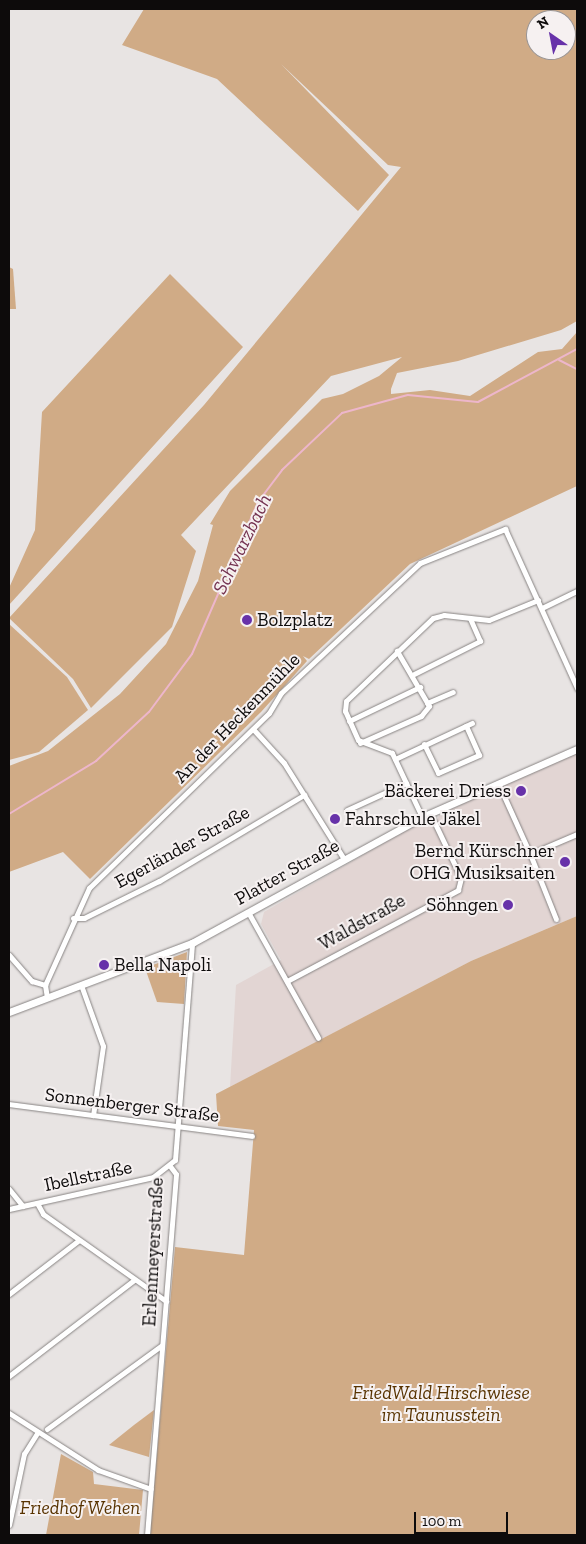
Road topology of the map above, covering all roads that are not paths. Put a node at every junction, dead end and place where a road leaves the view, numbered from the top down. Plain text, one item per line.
1 (577, 591) edge
2 (538, 600) junction
3 (542, 608) junction
4 (470, 618) junction
5 (398, 651) junction
6 (414, 674) junction
7 (420, 687) junction
8 (577, 688) edge
9 (453, 692) dead end
10 (427, 702) junction
11 (349, 720) junction
12 (472, 723) dead end
13 (466, 726) junction
14 (253, 729) junction
15 (360, 743) junction
16 (424, 744) junction
17 (577, 749) edge
18 (395, 759) junction
19 (406, 783) junction
20 (498, 783) junction
21 (304, 795) junction
22 (347, 810) dead end
23 (430, 813) junction
24 (422, 816) junction
25 (577, 834) edge
26 (530, 854) junction
27 (344, 859) junction
28 (248, 912) junction
29 (73, 918) junction
30 (556, 919) dead end
31 (192, 943) junction
32 (9, 955) edge
33 (287, 980) junction
34 (45, 985) junction
35 (81, 985) junction
36 (47, 998) junction
37 (9, 1012) edge
38 (318, 1038) dead end
39 (9, 1104) edge
40 (93, 1115) junction
41 (180, 1126) junction
42 (252, 1136) dead end
43 (170, 1166) junction
44 (9, 1189) edge
45 (37, 1203) junction
46 (23, 1206) junction
47 (9, 1209) edge
48 (79, 1240) junction
49 (134, 1280) junction
50 (9, 1294) edge
51 (166, 1301) junction
52 (162, 1345) junction
53 (9, 1376) edge
54 (9, 1413) edge
55 (47, 1429) dead end
56 (38, 1432) junction
57 (151, 1489) junction
58 (11, 1503) edge
59 (9, 1525) edge
60 (147, 1535) edge

1 - 3 street
2 - 3 street
2 - 4 street
2 - 14 street, An der Heckenmühle
3 - 8 street
4 - 5 street
4 - 6 street
5 - 6 street
5 - 11 street
6 - 7 street
7 - 10 street
7 - 11 street
9 - 10 street
10 - 15 street
11 - 15 street
12 - 13 street
13 - 16 street
13 - 16 street
14 - 21 street
14 - 29 street, An der Heckenmühle
15 - 18 street
16 - 18 street
17 - 20 main road, Platter Straße
18 - 19 street
19 - 22 street
19 - 24 street
20 - 23 main road, Platter Straße
20 - 26 street
21 - 27 street
21 - 29 street, Egerländer Straße
23 - 24 main road, Platter Straße
23 - 33 street, Waldstraße
24 - 27 main road, Platter Straße
25 - 26 street
26 - 30 street
27 - 28 main road, Platter Straße
28 - 31 main road, Platter Straße
28 - 33 street
29 - 34 street, An der Heckenmühle
31 - 35 main road, Platter Straße
31 - 41 street, Erlenmeyerstraße
32 - 34 street
33 - 38 street
34 - 36 street
35 - 36 main road, Platter Straße
35 - 40 street
36 - 37 main road, Platter Straße
39 - 40 street, Sonnenberger Straße
40 - 41 street, Sonnenberger Straße
41 - 42 street, Sonnenberger Straße
41 - 43 street, Erlenmeyerstraße
43 - 45 street, Ibellstraße
43 - 51 street, Erlenmeyerstraße
44 - 46 street
45 - 46 street, Ibellstraße
45 - 48 street
46 - 47 street, Ibellstraße
48 - 49 street
48 - 50 street
49 - 51 street
49 - 53 street
51 - 52 street, Erlenmeyerstraße
52 - 55 street
52 - 57 street, Erlenmeyerstraße
54 - 56 street
56 - 57 street
56 - 58 street
57 - 60 street, Erlenmeyerstraße
58 - 59 street

